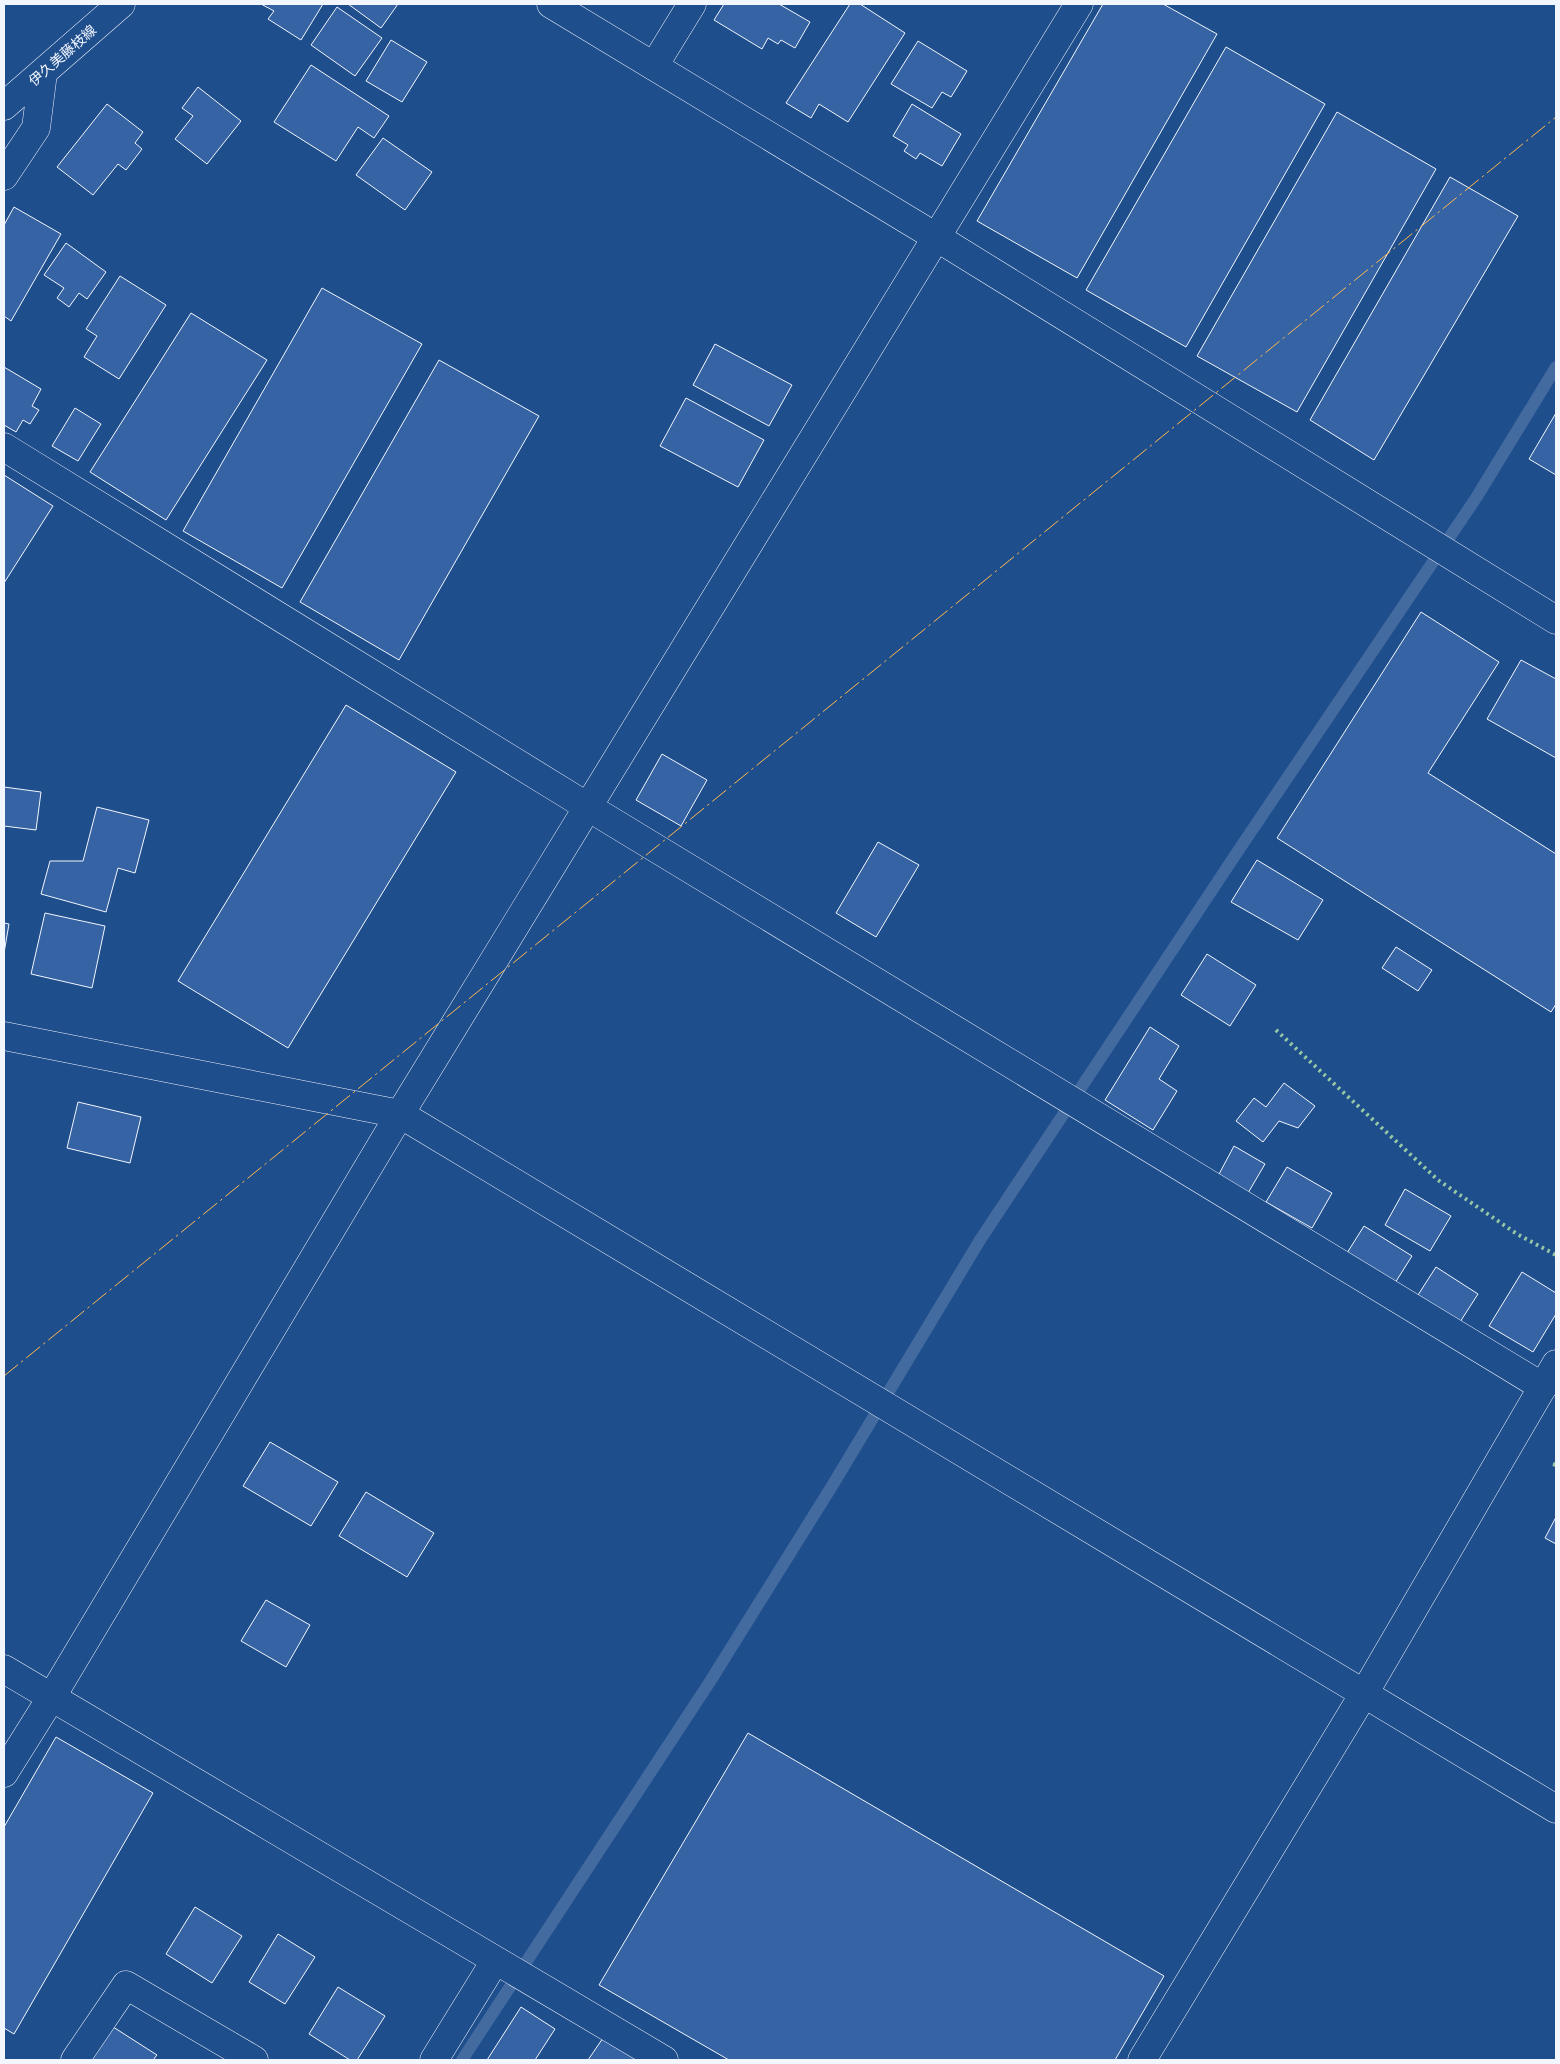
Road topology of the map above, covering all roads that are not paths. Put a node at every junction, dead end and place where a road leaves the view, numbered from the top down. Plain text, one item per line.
1 (121, 4) edge
2 (551, 4) edge
3 (692, 4) edge
4 (1079, 4) edge
5 (654, 66) junction
6 (42, 73) junction
7 (4, 106) edge
8 (4, 176) edge
9 (936, 237) junction
10 (4, 447) edge
11 (1556, 620) edge
12 (588, 808) junction
13 (4, 1036) edge
14 (400, 1114) junction
15 (1549, 1376) edge
16 (4, 1669) edge
17 (1365, 1692) junction
18 (51, 1698) junction
19 (4, 1774) edge
20 (1556, 1809) edge
21 (495, 1961) junction
22 (75, 2060) edge
23 (254, 2060) edge
24 (434, 2060) edge
25 (664, 2060) edge
26 (1142, 2060) edge

1 - 6 street, 伊久美藤枝線
2 - 5 street
3 - 5 street
4 - 9 street
5 - 9 street
6 - 7 street, 伊久美藤枝線
6 - 8 street
9 - 11 street
9 - 12 street
10 - 12 street
12 - 14 street
12 - 15 street
13 - 14 street
14 - 17 street
14 - 18 street
15 - 17 street
16 - 18 street
17 - 20 street
17 - 26 street
18 - 19 street
18 - 21 street
21 - 24 street
21 - 25 street
22 - 23 street

